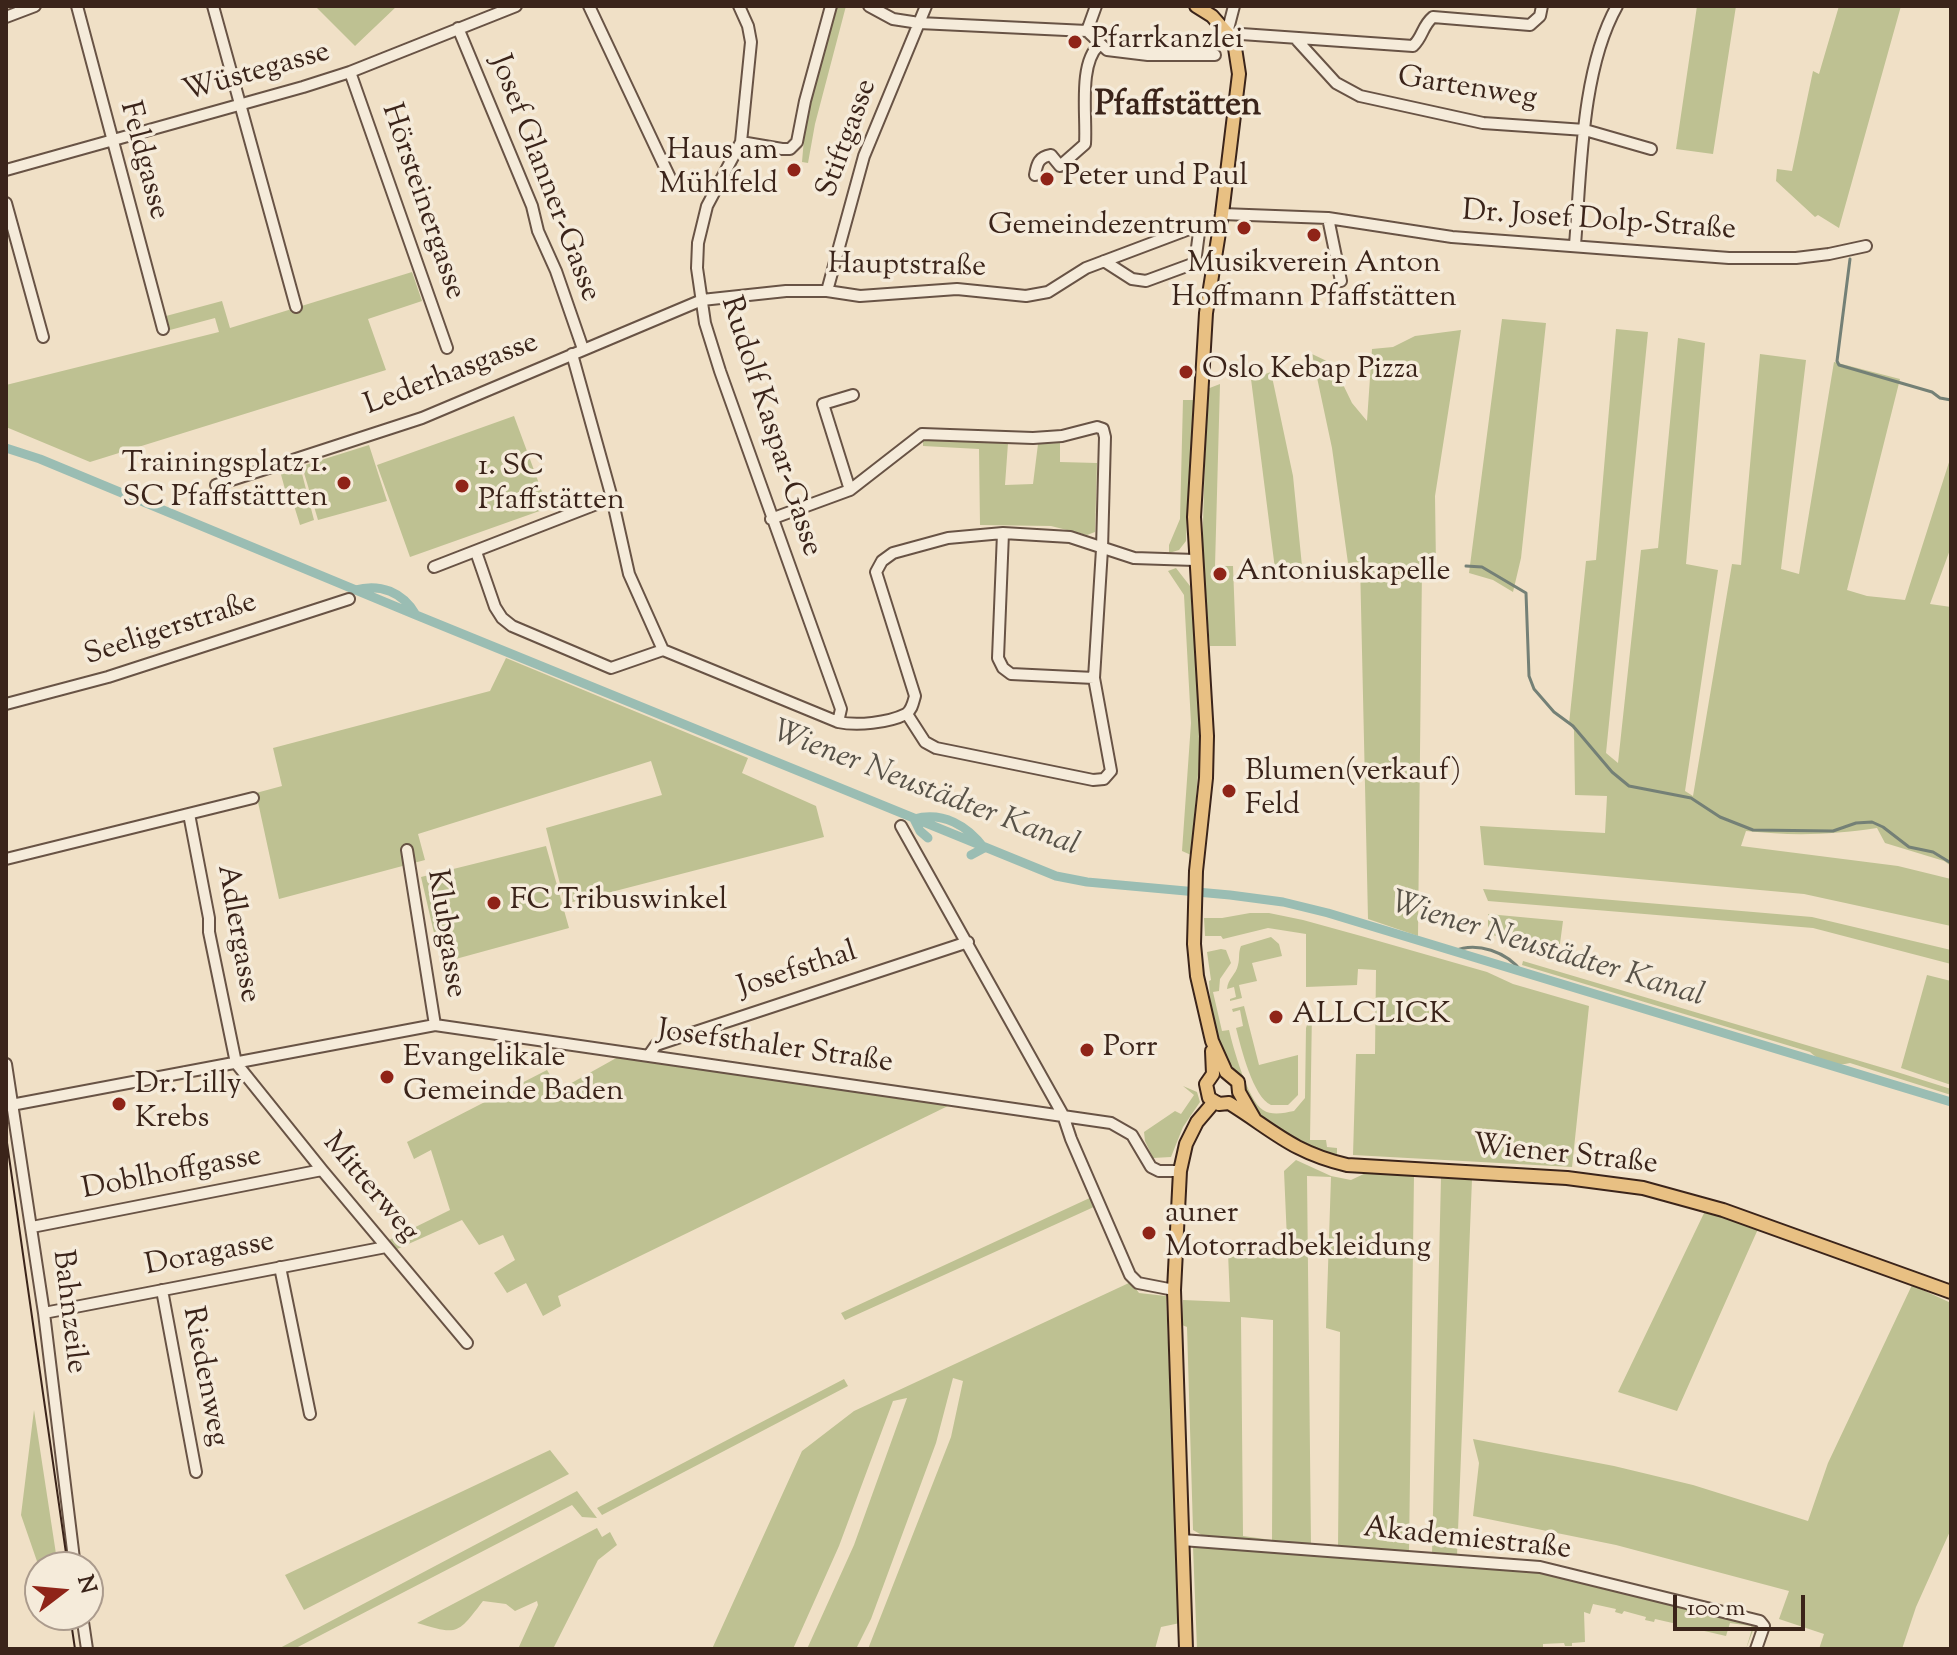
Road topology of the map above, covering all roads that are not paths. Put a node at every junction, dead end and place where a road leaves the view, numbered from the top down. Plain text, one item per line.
1 (35, 6) edge
2 (77, 6) edge
3 (213, 6) edge
4 (516, 6) edge
5 (589, 6) edge
6 (739, 6) edge
7 (831, 6) edge
8 (869, 6) edge
9 (926, 6) edge
10 (1096, 6) edge
11 (1196, 6) edge
12 (1234, 6) edge
13 (1542, 6) edge
14 (1617, 6) edge
15 (6, 17) edge
16 (919, 23) junction
17 (458, 28) junction
18 (1087, 31) junction
19 (1227, 33) junction
20 (1295, 38) junction
21 (1316, 40) junction
22 (1099, 45) junction
23 (1215, 55) dead end
24 (1313, 56) junction
25 (350, 72) junction
26 (241, 105) junction
27 (1585, 130) junction
28 (111, 140) junction
29 (741, 142) junction
30 (1651, 149) dead end
31 (6, 170) edge
32 (1035, 175) dead end
33 (671, 180) dead end
34 (6, 203) edge
35 (1328, 218) junction
36 (1221, 219) junction
37 (1200, 225) junction
38 (1575, 245) junction
39 (1866, 246) dead end
40 (1104, 261) junction
41 (1195, 263) junction
42 (1212, 265) junction
43 (1341, 281) dead end
44 (827, 291) junction
45 (702, 300) junction
46 (296, 307) dead end
47 (163, 329) dead end
48 (43, 337) dead end
49 (447, 348) dead end
50 (577, 351) junction
51 (853, 395) dead end
52 (216, 485) dead end
53 (850, 490) junction
54 (612, 498) junction
55 (771, 519) junction
56 (1003, 533) junction
57 (1102, 549) junction
58 (476, 552) junction
59 (1195, 560) junction
60 (434, 567) dead end
61 (349, 599) dead end
62 (663, 650) junction
63 (1094, 678) junction
64 (6, 704) edge
65 (907, 714) junction
66 (838, 722) junction
67 (253, 798) dead end
68 (189, 814) junction
69 (901, 826) dead end
70 (407, 850) dead end
71 (6, 859) edge
72 (968, 942) junction
73 (435, 1025) junction
74 (649, 1055) junction
75 (236, 1063) junction
76 (6, 1064) edge
77 (1220, 1073) junction
78 (1239, 1092) junction
79 (1214, 1102) junction
80 (1229, 1103) junction
81 (9, 1106) edge
82 (1063, 1115) junction
83 (1255, 1120) junction
84 (322, 1170) junction
85 (1180, 1171) junction
86 (32, 1227) junction
87 (386, 1247) junction
88 (280, 1267) junction
89 (162, 1290) junction
90 (1174, 1290) junction
91 (1951, 1292) edge
92 (44, 1313) junction
93 (467, 1343) dead end
94 (310, 1414) dead end
95 (196, 1472) dead end
96 (1182, 1540) junction
97 (73, 1551) edge
98 (1186, 1649) edge
99 (1756, 1649) edge

1 - 15 street
2 - 28 street, Feldgasse
3 - 26 street
4 - 17 street, Wüstegasse
5 - 33 street
6 - 29 street, Rudolf Kaspar-Gasse
7 - 29 street
8 - 16 street
9 - 16 street, Stiftgasse
10 - 18 street
11 - 19 main road
12 - 19 street
13 - 21 street
14 - 27 street
16 - 18 street
16 - 44 street, Stiftgasse
17 - 25 street, Wüstegasse
17 - 50 street, Josef Glanner-Gasse
18 - 22 street
19 - 20 street
19 - 36 main road, Wiener Straße
20 - 21 street
20 - 24 street, Gartenweg
21 - 24 street
22 - 23 street
22 - 32 street
24 - 27 street, Gartenweg
25 - 26 street, Wüstegasse
25 - 49 street, Hörsteinergasse
26 - 28 street, Wüstegasse
26 - 46 street
27 - 30 street, Gartenweg
27 - 38 street
28 - 31 street, Wüstegasse
28 - 47 street, Feldgasse
29 - 45 street, Rudolf Kaspar-Gasse
34 - 48 street
35 - 36 street, Dr. Josef Dolp-Straße
35 - 38 street, Dr. Josef Dolp-Straße
35 - 43 street
36 - 37 street, Dr. Josef Dolp-Straße
36 - 42 main road, Wiener Straße
37 - 40 street, Hauptstraße
37 - 41 street
38 - 39 street, Dr. Josef Dolp-Straße
40 - 41 street
40 - 44 street, Hauptstraße
41 - 42 street
42 - 59 main road, Wiener Straße
44 - 45 street, Hauptstraße
45 - 50 street, Lederhasgasse
45 - 55 street, Rudolf Kaspar-Gasse
50 - 52 street, Lederhasgasse
50 - 54 street, Josef Glanner-Gasse
51 - 53 street
53 - 55 street
53 - 57 street
54 - 58 street
54 - 62 street, Josef Glanner-Gasse
55 - 66 street, Rudolf Kaspar-Gasse
56 - 57 street
56 - 63 street
56 - 65 street
57 - 59 street
57 - 63 street
58 - 60 street
58 - 62 street
59 - 77 main road, Wiener Straße
61 - 64 street, Seeligerstraße
62 - 66 street
63 - 65 street
65 - 66 street
67 - 68 street
68 - 71 street
68 - 75 street, Adlergasse
69 - 72 street
70 - 73 street, Klubgasse
72 - 74 street, Josefsthal
72 - 82 street
73 - 74 street, Josefsthaler Straße
73 - 75 street, Josefsthaler Straße
74 - 82 street, Josefsthaler Straße
75 - 81 street, Josefsthaler Straße
75 - 84 street, Mitterweg
76 - 81 street, Bahnzeile
77 - 78 main road, Wiener Straße
77 - 79 main road, Wiener Straße
78 - 80 main road
78 - 83 main road, Wiener Straße
79 - 80 main road, Wiener Straße
79 - 85 main road
80 - 83 main road, Wiener Straße
81 - 86 street, Bahnzeile
82 - 85 street, Josefsthaler Straße
82 - 90 street
83 - 91 main road, Wiener Straße
84 - 86 street, Doblhoffgasse
84 - 87 street, Mitterweg
85 - 90 main road
86 - 92 street, Bahnzeile
87 - 88 street, Doragasse
87 - 93 street, Mitterweg
88 - 89 street, Doragasse
88 - 94 street
89 - 92 street, Doragasse
89 - 95 street, Riedenweg
90 - 96 main road
92 - 97 street, Bahnzeile
96 - 98 main road
96 - 99 street, Akademiestraße

